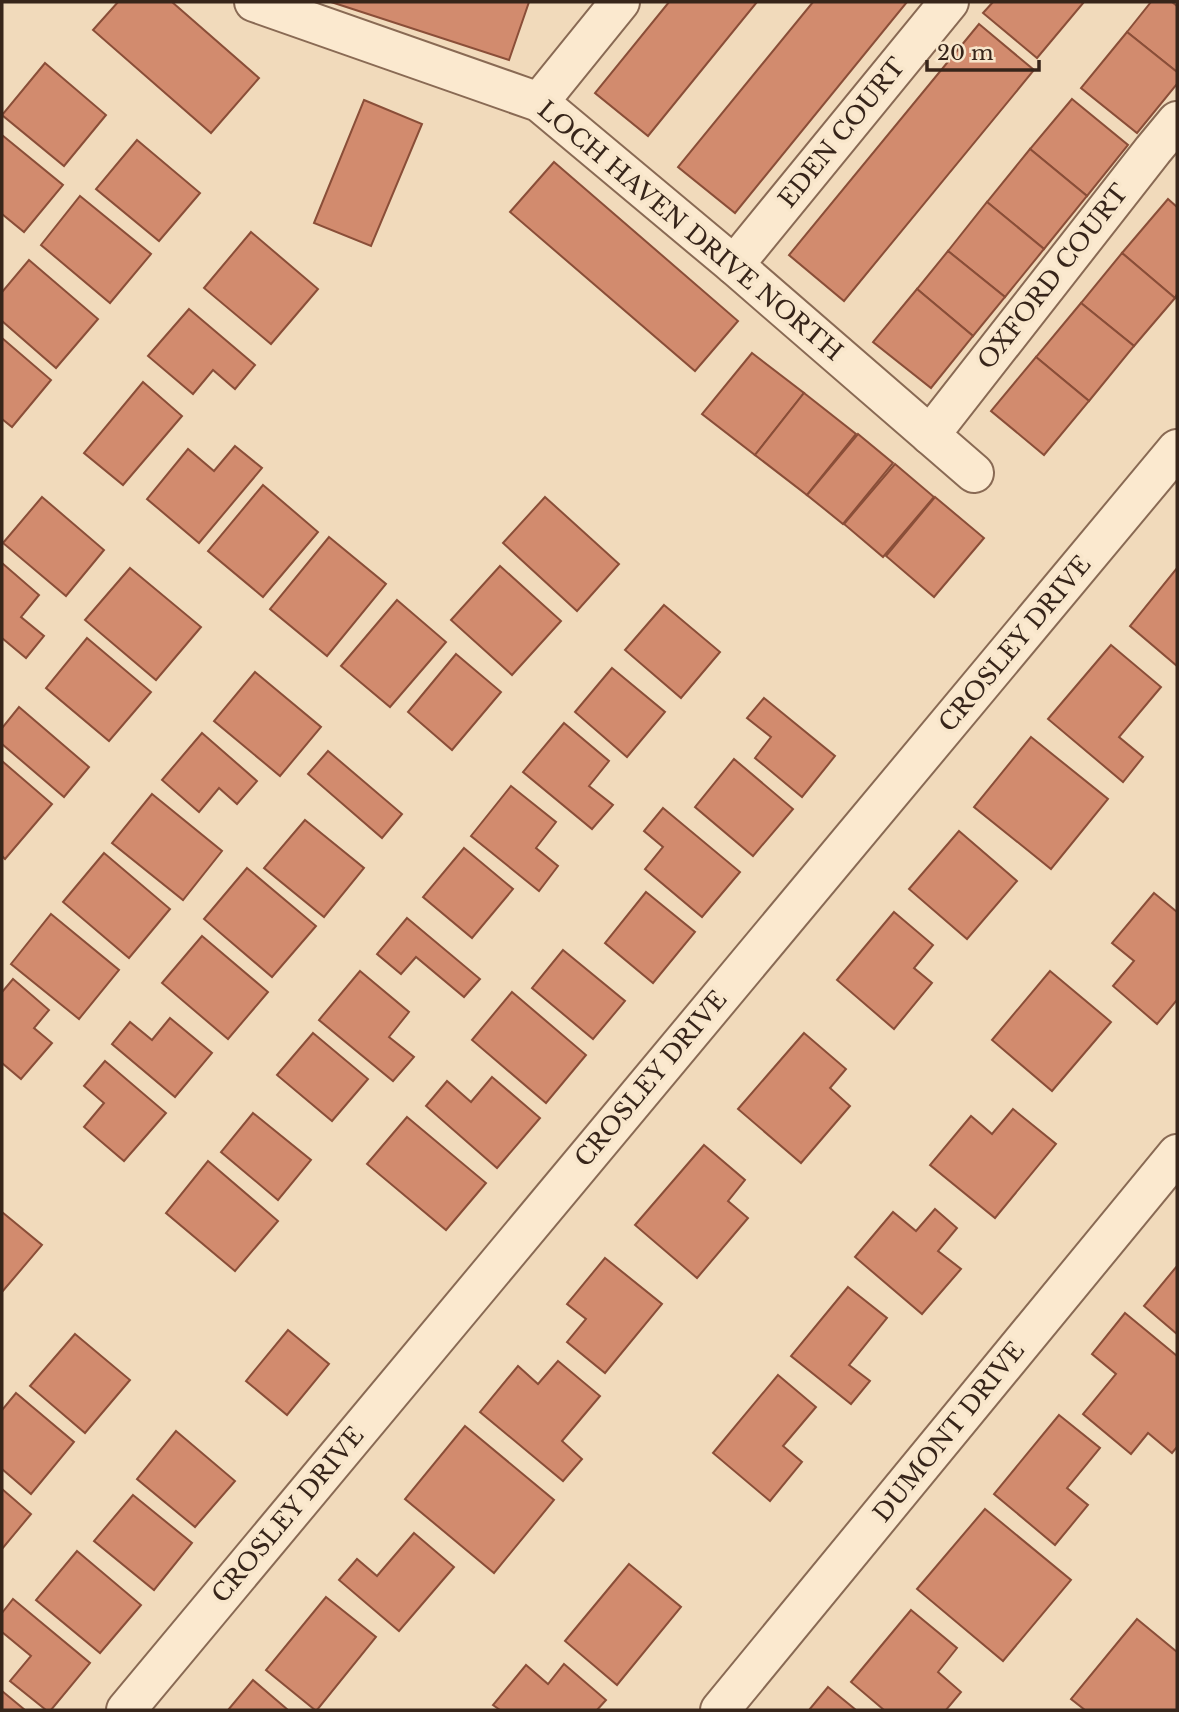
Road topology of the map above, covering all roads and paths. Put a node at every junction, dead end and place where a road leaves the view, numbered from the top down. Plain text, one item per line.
1 (254, 2) edge
2 (620, 2) edge
3 (950, 2) edge
4 (539, 102) junction
5 (1177, 121) edge
6 (734, 265) junction
7 (930, 435) junction
8 (1177, 449) edge
9 (974, 473) dead end
10 (1177, 1154) edge
11 (126, 1710) edge
12 (720, 1710) edge

1 - 4 street, LOCH HAVEN DRIVE NORTH
2 - 4 street
3 - 6 street, EDEN COURT
4 - 6 street, LOCH HAVEN DRIVE NORTH
5 - 7 street, OXFORD COURT
6 - 7 street, LOCH HAVEN DRIVE NORTH
7 - 9 street, LOCH HAVEN DRIVE NORTH
8 - 11 street, CROSLEY DRIVE
10 - 12 street, DUMONT DRIVE

